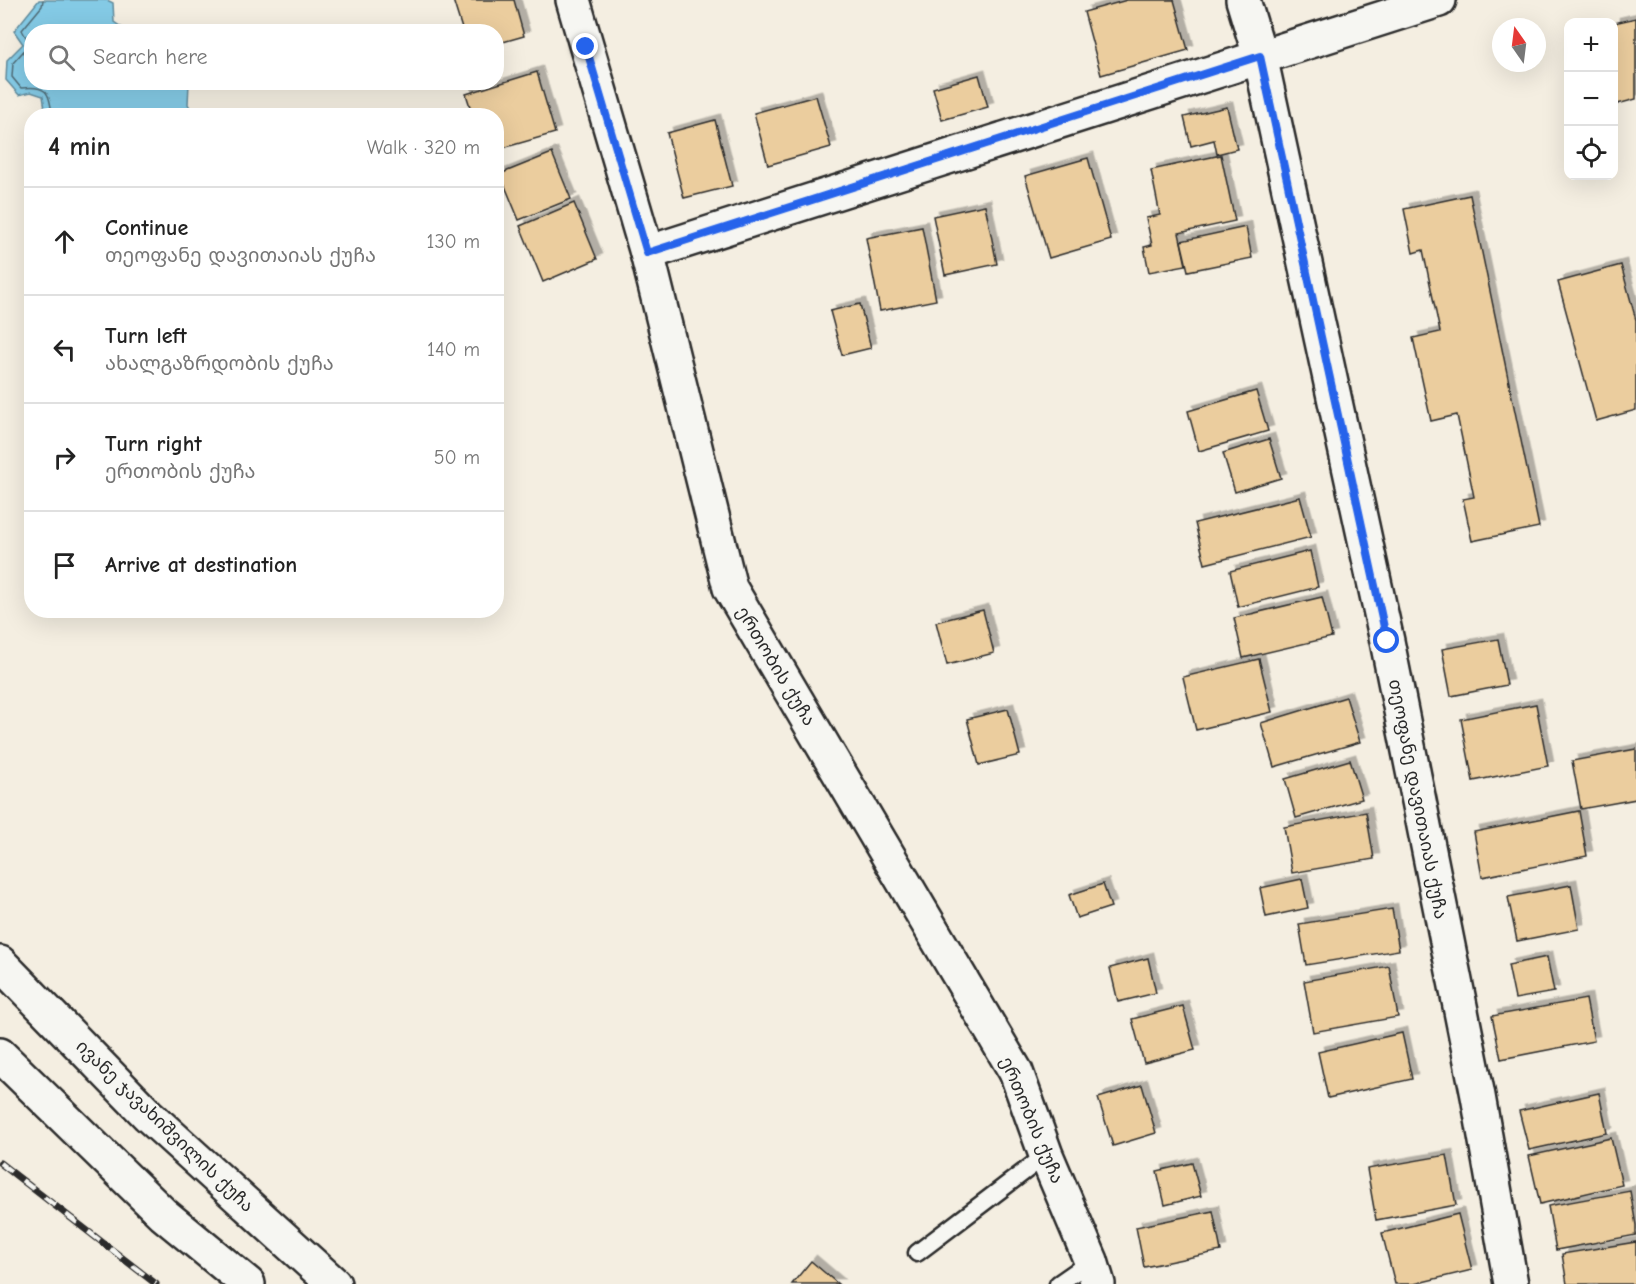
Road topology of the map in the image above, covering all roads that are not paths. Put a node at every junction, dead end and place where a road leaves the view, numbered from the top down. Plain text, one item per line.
1 (573, 0) edge
2 (1243, 0) edge
3 (1439, 0) edge
4 (1260, 56) junction
5 (647, 253) junction
6 (0, 963) edge
7 (0, 1055) edge
8 (1046, 1155) junction
9 (918, 1253) dead end
10 (1094, 1272) edge
11 (248, 1284) edge
12 (334, 1284) edge
13 (1058, 1284) edge
14 (1511, 1284) edge

1 - 5 street, ერთობის ქუჩა
2 - 4 street, თეოფანე დავითაიას ქუჩა
3 - 4 street
4 - 5 street
4 - 14 street, თეოფანე დავითაიას ქუჩა
5 - 8 street, ერთობის ქუჩა
6 - 12 street, ივანე ჯავახიშვილის ქუჩა
7 - 11 street
8 - 9 lane
8 - 10 street, ერთობის ქუჩა
10 - 13 lane

